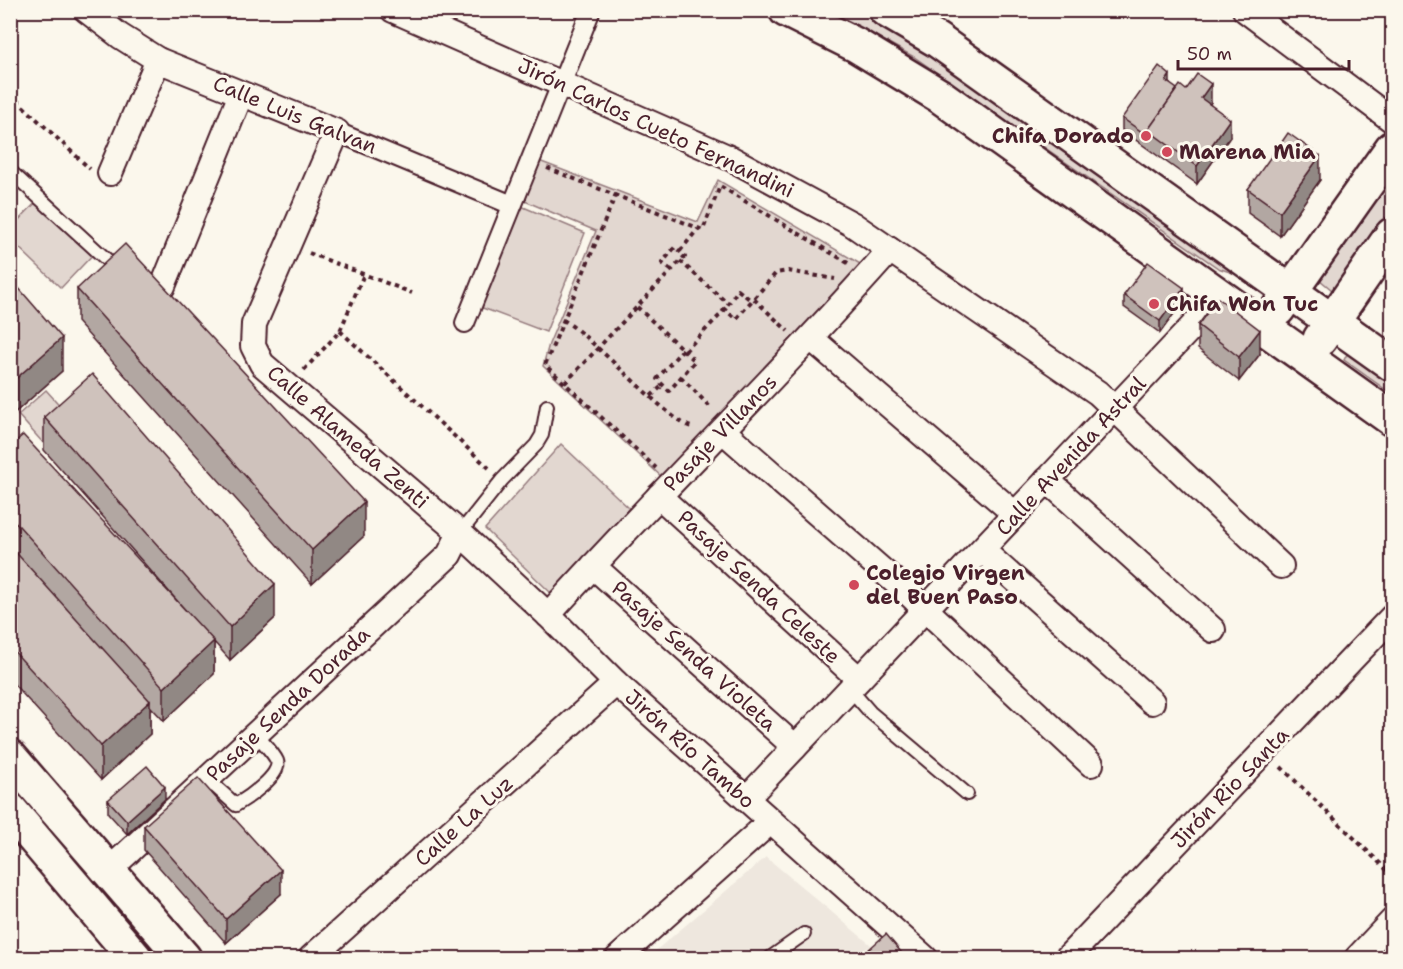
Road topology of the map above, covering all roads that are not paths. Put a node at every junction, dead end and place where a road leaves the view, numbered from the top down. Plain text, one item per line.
1 (86, 10) edge
2 (393, 10) edge
3 (591, 10) edge
4 (786, 10) edge
5 (886, 10) edge
6 (1246, 11) edge
7 (158, 60) junction
8 (561, 83) junction
9 (241, 94) junction
10 (1392, 120) edge
11 (337, 132) junction
12 (1392, 148) edge
13 (10, 171) edge
14 (110, 173) road end
15 (512, 205) junction
16 (1392, 235) edge
17 (890, 250) junction
18 (107, 260) edge
19 (163, 286) edge
20 (1291, 291) junction
21 (1221, 296) junction
22 (1332, 321) junction
23 (465, 323) dead end
24 (1264, 328) junction
25 (804, 339) junction
26 (1307, 358) junction
27 (1392, 364) edge
28 (547, 406) dead end
29 (1115, 409) junction
30 (1392, 419) edge
31 (714, 425) junction
32 (1047, 480) junction
33 (659, 496) junction
34 (1015, 514) junction
35 (460, 533) junction
36 (982, 550) junction
37 (593, 566) junction
38 (1281, 566) dead end
39 (925, 609) junction
40 (549, 615) junction
41 (1392, 617) edge
42 (1213, 630) dead end
43 (616, 682) junction
44 (855, 684) junction
45 (1152, 702) dead end
46 (256, 734) junction
47 (795, 747) junction
48 (10, 757) edge
49 (1091, 764) dead end
50 (207, 779) junction
51 (967, 794) dead end
52 (747, 798) junction
53 (10, 810) edge
54 (770, 822) junction
55 (109, 870) junction
56 (1392, 921) edge
57 (804, 934) dead end
58 (135, 958) edge
59 (184, 958) edge
60 (311, 958) edge
61 (618, 958) edge
62 (770, 958) edge
63 (925, 958) edge
64 (1067, 958) edge
65 (1357, 958) edge

1 - 7 street, Calle Luis Galvan
2 - 8 street, Jirón Carlos Cueto Fernandini
3 - 8 street
4 - 21 main road
5 - 20 main road
6 - 10 street
7 - 9 street, Calle Luis Galvan
7 - 14 street
8 - 15 street
8 - 17 street, Jirón Carlos Cueto Fernandini
9 - 11 street, Calle Luis Galvan
9 - 19 street
11 - 15 street, Calle Luis Galvan
11 - 35 street, Calle Alameda Zenti
12 - 20 main road
13 - 18 lane
15 - 23 street
16 - 22 main road
17 - 25 street, Pasaje Villanos
17 - 29 street, Jirón Carlos Cueto Fernandini
20 - 22 main road
20 - 24 main road
21 - 24 main road
21 - 29 street, Calle Avenida Astral
22 - 26 main road
22 - 27 main road
24 - 26 main road
25 - 31 street, Pasaje Villanos
25 - 34 street
26 - 30 main road
28 - 35 lane
29 - 32 street, Calle Avenida Astral
29 - 38 street, Jirón Carlos Cueto Fernandini
31 - 33 street, Pasaje Villanos
31 - 39 street
32 - 34 street, Calle Avenida Astral
32 - 42 street
33 - 37 street, Pasaje Villanos
33 - 44 street, Pasaje Senda Celeste
34 - 36 street, Calle Avenida Astral
35 - 40 street, Jirón Río Tambo
35 - 46 street, Pasaje Senda Dorada
36 - 39 street, Calle Avenida Astral
36 - 45 street
37 - 40 street, Pasaje Villanos
37 - 47 street, Pasaje Senda Violeta
39 - 44 street, Calle Avenida Astral
39 - 49 street
40 - 43 street, Jirón Río Tambo
41 - 64 street, Jirón Rio Santa
43 - 52 street, Jirón Río Tambo
43 - 60 street, Calle La Luz
44 - 47 street, Calle Avenida Astral
44 - 51 lane
46 - 50 street, Pasaje Senda Dorada
46 - 50 lane
47 - 52 street, Calle Avenida Astral
48 - 55 main road
50 - 55 street, Pasaje Senda Dorada
52 - 54 street, Jirón Río Tambo
53 - 58 main road
54 - 61 street
54 - 63 street, Jirón Río Tambo
55 - 59 main road
56 - 65 street
57 - 62 lane

